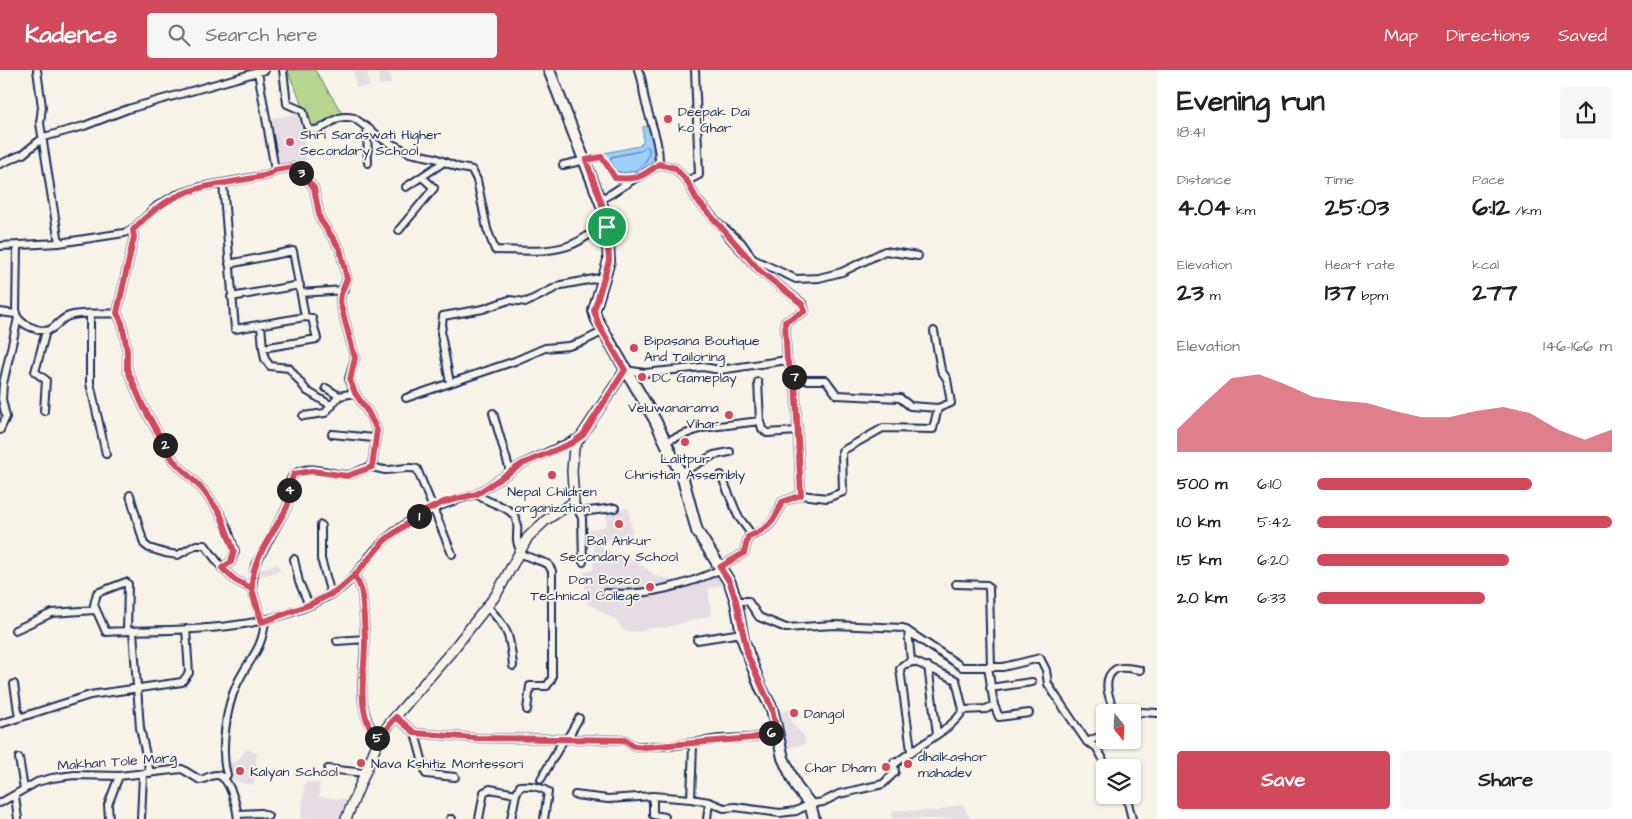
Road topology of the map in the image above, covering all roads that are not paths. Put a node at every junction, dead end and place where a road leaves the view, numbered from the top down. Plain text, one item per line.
1 (37, 70) edge
2 (283, 70) edge
3 (549, 70) edge
4 (638, 70) edge
5 (695, 70) edge
6 (261, 71) edge
7 (367, 128) junction
8 (44, 137) junction
9 (586, 160) junction
10 (368, 162) dead end
11 (444, 162) junction
12 (0, 164) edge
13 (659, 164) junction
14 (563, 165) dead end
15 (275, 170) junction
16 (422, 176) junction
17 (633, 180) junction
18 (687, 181) junction
19 (223, 183) junction
20 (406, 187) dead end
21 (600, 199) junction
22 (720, 225) junction
23 (607, 227) junction
24 (133, 230) junction
25 (399, 230) dead end
26 (59, 242) junction
27 (0, 246) edge
28 (17, 246) junction
29 (918, 256) dead end
30 (229, 264) junction
31 (606, 277) junction
32 (300, 285) junction
33 (344, 290) junction
34 (301, 293) junction
35 (231, 297) junction
36 (0, 312) edge
37 (117, 313) junction
38 (90, 314) junction
39 (17, 316) junction
40 (305, 317) junction
41 (261, 325) junction
42 (46, 331) junction
43 (934, 331) dead end
44 (602, 332) junction
45 (263, 348) junction
46 (787, 360) junction
47 (625, 370) junction
48 (795, 380) junction
49 (758, 382) dead end
50 (450, 383) junction
51 (326, 388) dead end
52 (355, 393) junction
53 (339, 396) junction
54 (406, 398) dead end
55 (332, 406) junction
56 (938, 408) junction
57 (44, 411) dead end
58 (493, 413) dead end
59 (302, 416) dead end
60 (760, 421) junction
61 (0, 430) edge
62 (797, 431) junction
63 (332, 434) dead end
64 (583, 435) junction
65 (374, 438) junction
66 (666, 441) junction
67 (730, 452) dead end
68 (106, 454) dead end
69 (372, 467) junction
70 (510, 471) junction
71 (680, 473) junction
72 (721, 475) dead end
73 (477, 494) junction
74 (130, 495) dead end
75 (801, 495) junction
76 (574, 502) junction
77 (433, 507) junction
78 (615, 508) dead end
79 (580, 512) junction
80 (321, 526) dead end
81 (752, 535) junction
82 (519, 551) junction
83 (452, 554) dead end
84 (294, 559) dead end
85 (583, 562) dead end
86 (222, 568) junction
87 (721, 568) junction
88 (354, 576) junction
89 (956, 584) dead end
90 (252, 589) junction
91 (606, 593) dead end
92 (331, 594) junction
93 (736, 601) junction
94 (309, 605) junction
95 (488, 606) junction
96 (95, 610) junction
97 (264, 621) junction
98 (186, 629) junction
99 (15, 630) dead end
100 (130, 631) junction
101 (908, 631) junction
102 (742, 633) junction
103 (364, 639) junction
104 (697, 640) dead end
105 (337, 641) dead end
106 (913, 662) junction
107 (513, 666) dead end
108 (928, 666) junction
109 (990, 667) junction
110 (1140, 670) dead end
111 (1032, 682) dead end
112 (14, 684) dead end
113 (138, 688) junction
114 (990, 688) junction
115 (1111, 704) edge
116 (994, 706) junction
117 (527, 710) dead end
118 (963, 710) junction
119 (1141, 712) edge
120 (1029, 713) dead end
121 (1157, 713) edge
122 (396, 717) junction
123 (19, 718) junction
124 (579, 718) dead end
125 (0, 724) edge
126 (777, 732) junction
127 (415, 733) junction
128 (937, 734) junction
129 (1096, 738) edge
130 (378, 739) junction
131 (566, 739) junction
132 (1087, 742) junction
133 (692, 744) junction
134 (912, 750) junction
135 (19, 758) dead end
136 (1102, 759) edge
137 (328, 769) dead end
138 (146, 774) junction
139 (365, 774) junction
140 (119, 776) junction
141 (455, 777) dead end
142 (541, 779) dead end
143 (224, 780) junction
144 (24, 789) junction
145 (516, 794) junction
146 (575, 795) dead end
147 (15, 796) junction
148 (653, 796) junction
149 (691, 799) junction
150 (709, 802) junction
151 (0, 803) edge
152 (810, 804) junction
153 (1128, 804) edge
154 (238, 816) edge
155 (268, 816) dead end
156 (665, 817) dead end
157 (18, 819) edge
158 (109, 819) edge
159 (141, 819) edge
160 (346, 819) edge
161 (479, 819) edge
162 (511, 819) edge
163 (544, 819) edge
164 (707, 819) edge
165 (814, 819) edge
166 (1132, 819) edge

1 - 8 street
2 - 7 street
3 - 9 main road
4 - 13 street
5 - 18 street
6 - 8 street
6 - 15 street
7 - 10 street
7 - 11 street
8 - 12 street
8 - 26 street
9 - 14 street
9 - 17 street
9 - 21 main road
11 - 16 street
11 - 23 street
13 - 17 street
13 - 18 street
15 - 19 street
15 - 33 street
16 - 20 street
16 - 25 street
17 - 21 street
18 - 22 street
19 - 24 street
19 - 30 street
21 - 23 main road
22 - 29 street
22 - 46 street
23 - 31 main road
24 - 26 street
24 - 37 street
26 - 28 street
27 - 28 street
28 - 39 street
30 - 32 street
30 - 35 street
31 - 44 main road
31 - 50 street
32 - 34 street
32 - 35 street
33 - 34 street
33 - 52 street
34 - 40 street
35 - 41 street
36 - 39 street
37 - 38 street
37 - 86 street
38 - 42 street
38 - 68 street
39 - 42 street
39 - 61 street
40 - 41 street
40 - 45 street
41 - 45 street
42 - 57 street
43 - 56 street
44 - 47 main road
44 - 50 street
45 - 55 street
46 - 47 street
46 - 48 street
47 - 64 main road
47 - 66 main road
48 - 56 street
48 - 62 street
49 - 60 street
50 - 54 street
51 - 53 street
52 - 53 street
52 - 65 street
53 - 55 street
55 - 59 street
56 - 75 street
58 - 70 street
60 - 62 street
60 - 66 street
62 - 75 street
63 - 65 street
64 - 70 street
64 - 76 main road
65 - 69 street
66 - 71 main road
67 - 71 street
69 - 77 street
69 - 90 street
70 - 73 street
71 - 87 main road
72 - 81 street
73 - 77 street
73 - 82 street
74 - 86 street
75 - 81 street
76 - 79 street
76 - 82 main road
77 - 83 street
77 - 88 street
78 - 79 street
79 - 85 street
80 - 92 street
81 - 87 street
82 - 95 main road
82 - 117 street
84 - 94 street
86 - 90 street
87 - 91 street
87 - 93 main road
88 - 92 street
88 - 103 street
89 - 109 street
90 - 97 street
92 - 94 street
93 - 101 street
93 - 102 main road
94 - 97 street
95 - 107 street
95 - 122 main road
96 - 99 street
96 - 100 street
96 - 100 street
97 - 98 street
97 - 143 street
98 - 100 street
98 - 113 street
100 - 113 street
101 - 106 street
101 - 109 street
102 - 104 street
102 - 126 main road
103 - 105 street
103 - 130 street
106 - 108 street
106 - 134 street
108 - 118 street
108 - 128 street
109 - 114 street
109 - 132 street
110 - 115 street
111 - 114 street
112 - 123 street
113 - 123 street
113 - 138 street
114 - 116 street
116 - 118 street
116 - 120 street
118 - 128 street
119 - 121 street
122 - 127 street
122 - 130 main road
123 - 125 street
124 - 131 street
126 - 133 street
126 - 152 main road
127 - 131 street
127 - 141 street
128 - 134 street
129 - 132 street
130 - 139 main road
131 - 133 street
131 - 142 street
132 - 136 street
133 - 149 street
134 - 152 street
135 - 144 street
137 - 139 street
138 - 140 street, Makhan Tole Marg
138 - 143 street, Makhan Tole Marg
138 - 159 street
139 - 160 main road
140 - 144 street, Makhan Tole Marg
140 - 158 street
143 - 154 street
144 - 147 street, Makhan Tole Marg
145 - 161 street
145 - 162 street
145 - 163 street
146 - 148 street
147 - 151 street, Makhan Tole Marg
147 - 157 street
148 - 149 street
148 - 156 street
149 - 150 street
150 - 152 street
150 - 164 street
152 - 165 main road
153 - 166 street
154 - 155 street

